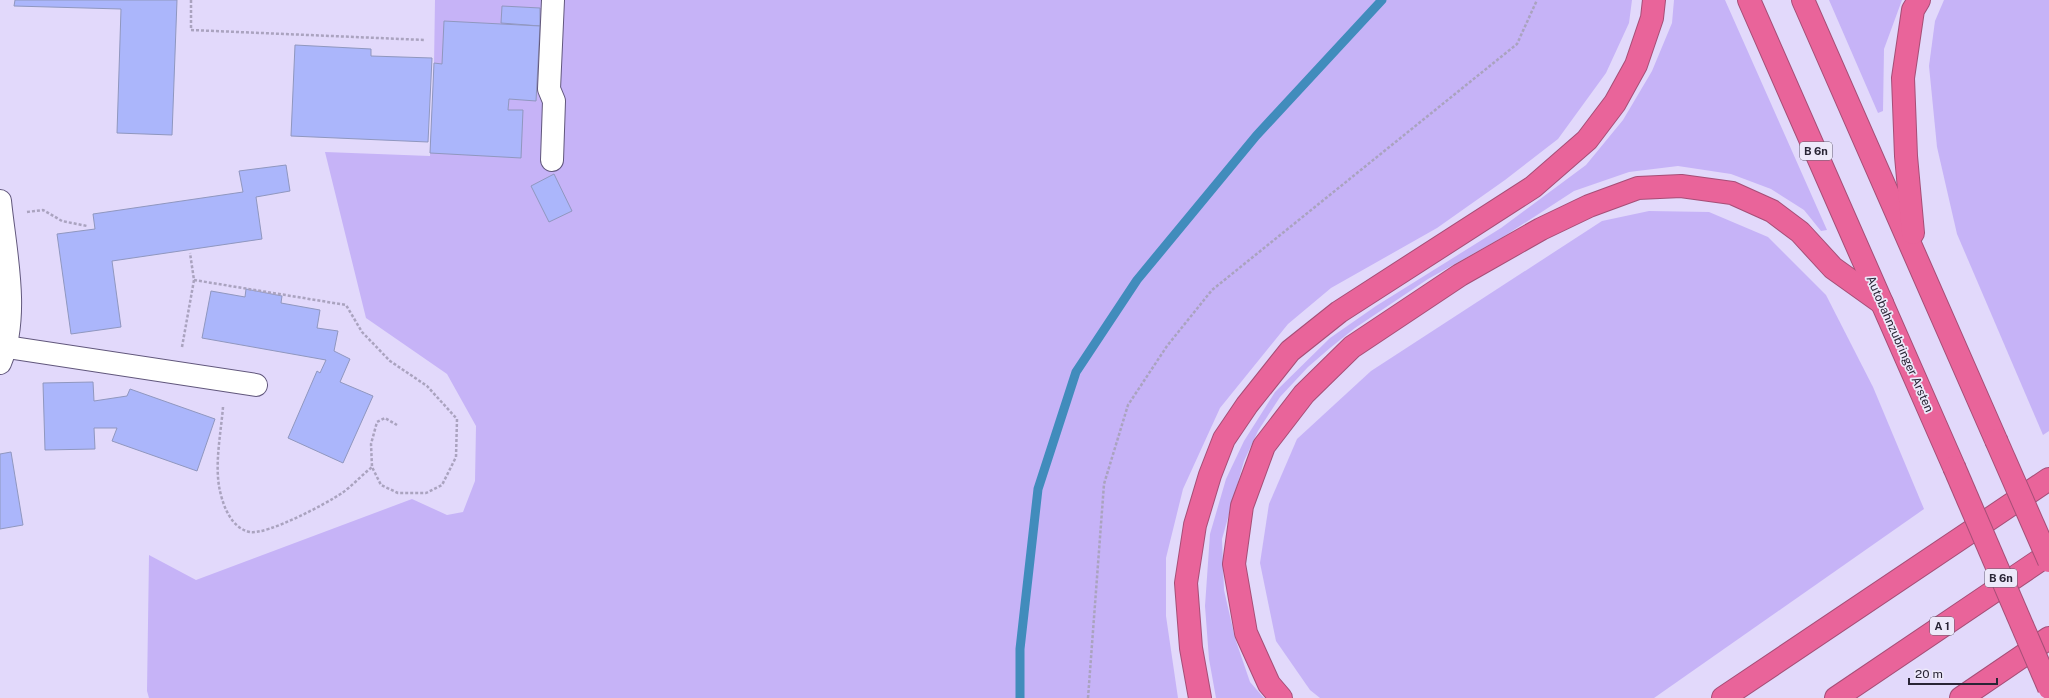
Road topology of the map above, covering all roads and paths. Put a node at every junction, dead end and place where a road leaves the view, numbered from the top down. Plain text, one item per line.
1 (191, 0) edge
2 (553, 0) edge
3 (1537, 0) edge
4 (1654, 0) edge
5 (1749, 0) edge
6 (1803, 0) edge
7 (1919, 0) edge
8 (425, 40) dead end
9 (552, 160) dead end
10 (1, 207) edge
11 (87, 226) dead end
12 (190, 252) dead end
13 (1915, 252) junction
14 (194, 280) junction
15 (1882, 303) junction
16 (3, 355) edge
17 (178, 373) junction
18 (226, 380) junction
19 (256, 386) dead end
20 (396, 425) dead end
21 (372, 467) junction
22 (2049, 478) edge
23 (2049, 554) edge
24 (2049, 561) edge
25 (2049, 638) edge
26 (2049, 688) edge
27 (1088, 698) edge
28 (1200, 698) edge
29 (1281, 698) edge
30 (1723, 698) edge
31 (1836, 698) edge
32 (1961, 698) edge

1 - 8 path
2 - 9 street
3 - 27 path
4 - 28 highway
5 - 15 highway, Autobahnzubringer Arsten / B 6n
6 - 13 highway
7 - 13 highway
10 - 11 path
10 - 16 street
12 - 14 path
13 - 24 highway, bridge
14 - 17 path
14 - 21 path
15 - 26 highway, Autobahnzubringer Arsten / B 6n, bridge
15 - 29 highway
16 - 17 street
17 - 18 street
18 - 19 street
18 - 21 path
20 - 21 path
22 - 30 highway
23 - 31 highway, A 1
25 - 32 highway

